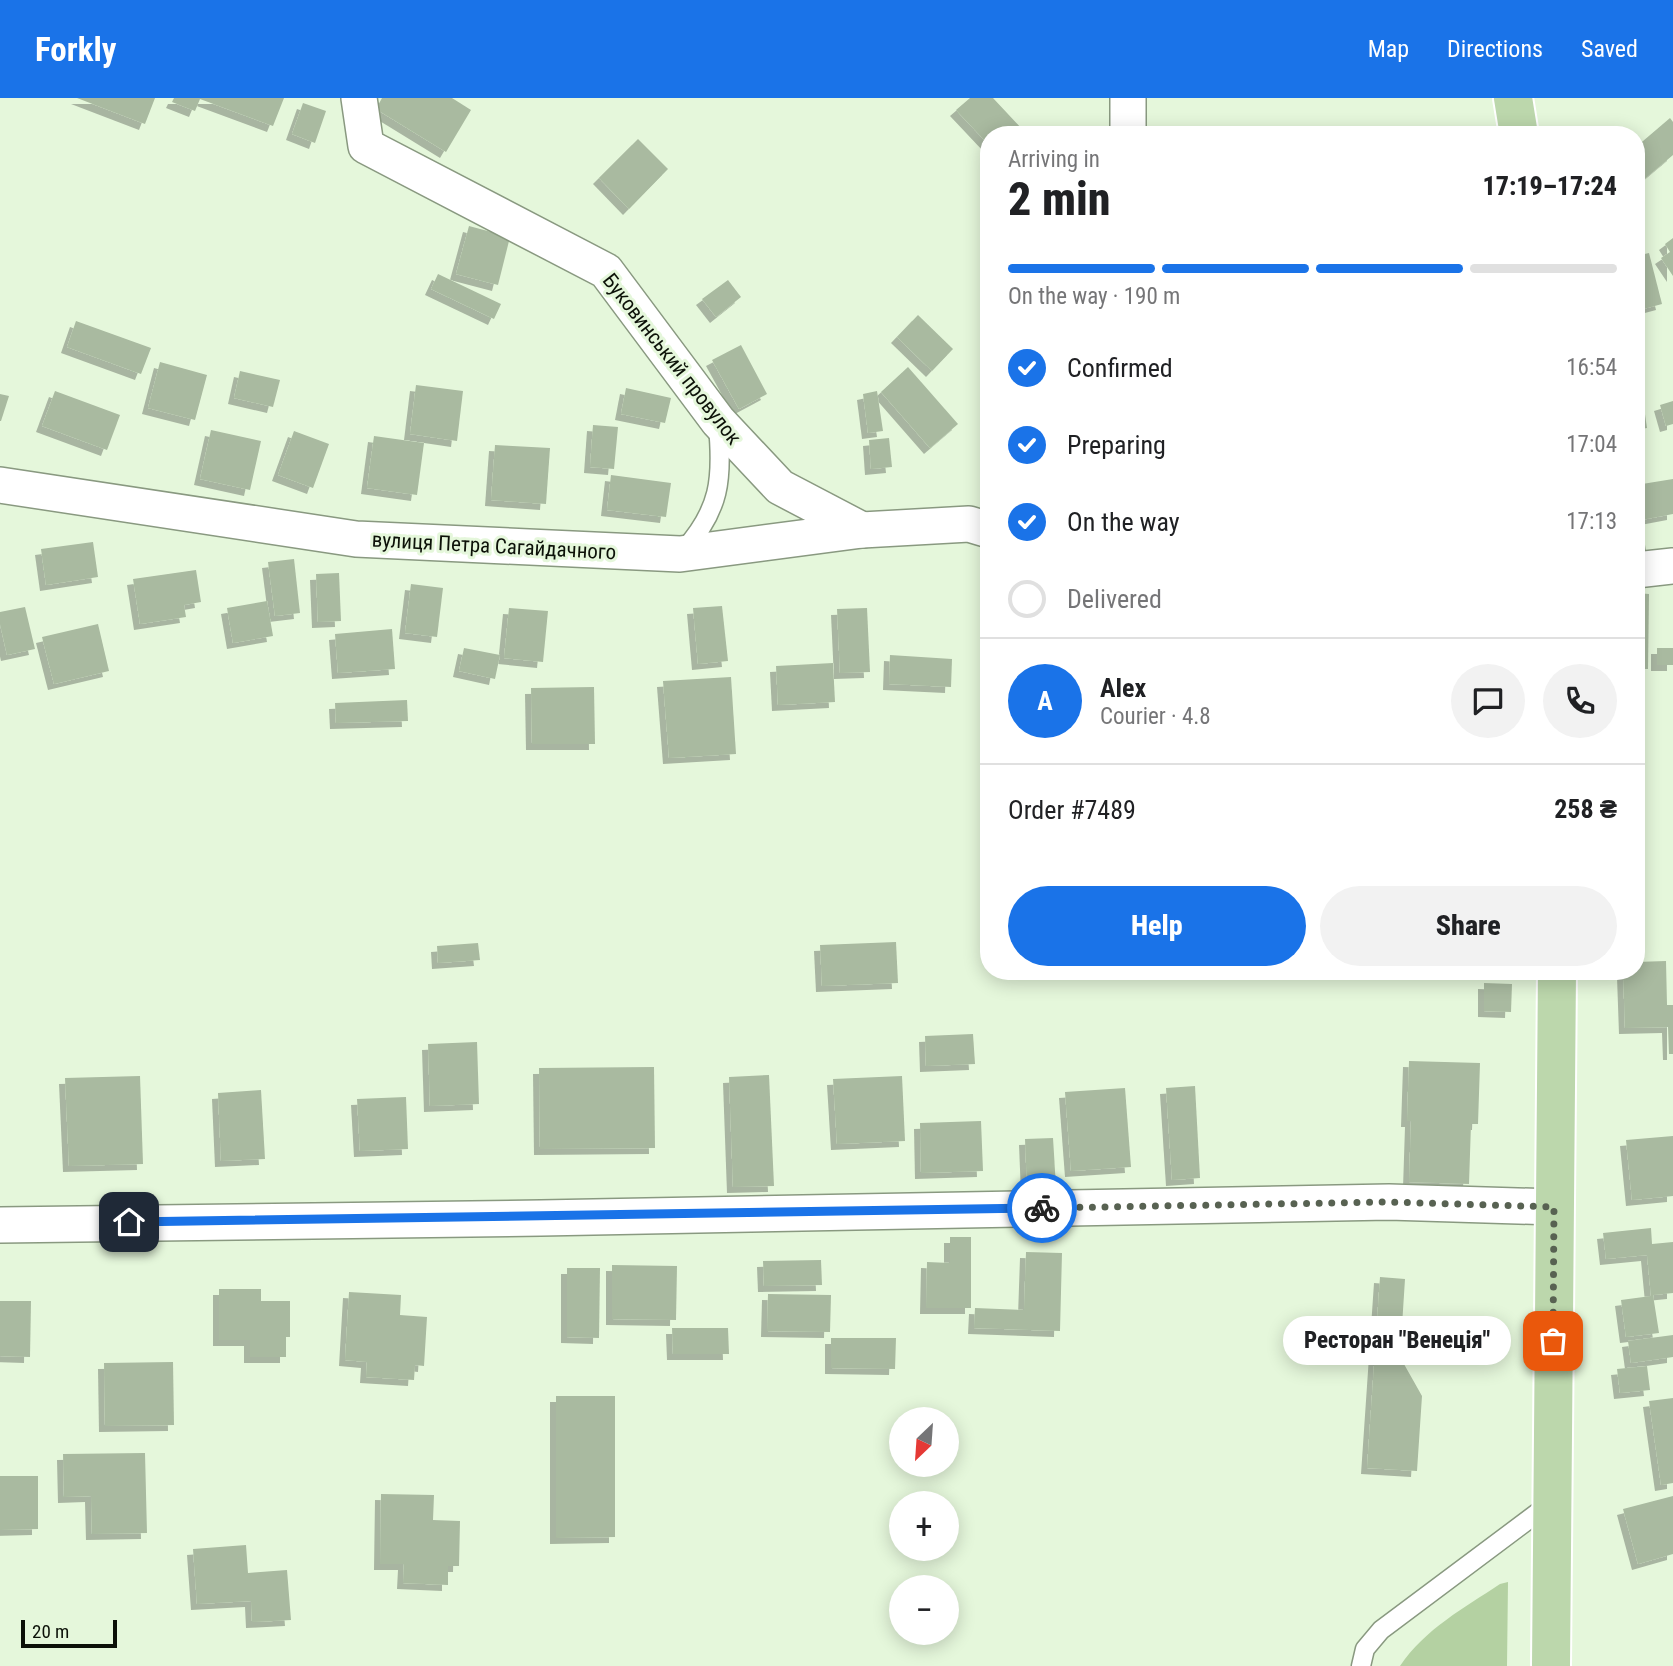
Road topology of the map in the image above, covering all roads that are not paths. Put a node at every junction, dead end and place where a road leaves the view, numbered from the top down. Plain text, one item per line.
1 (359, 98) edge
2 (1128, 98) edge
3 (1513, 98) edge
4 (1128, 126) edge
5 (1518, 126) edge
6 (718, 421) junction
7 (0, 485) edge
8 (980, 527) edge
9 (862, 530) junction
10 (680, 554) junction
11 (1673, 566) edge
12 (1645, 569) edge
13 (1557, 980) edge
14 (1554, 1207) junction
15 (0, 1225) edge
16 (1552, 1502) junction
17 (1361, 1666) edge
18 (1551, 1666) edge

1 - 6 street, Буковинський провулок
2 - 4 street
3 - 5 main road
6 - 9 street, Буковинський провулок
6 - 10 lane
7 - 10 street, вулиця Петра Сагайдачного
8 - 9 street, вулиця Петра Сагайдачного
9 - 10 street, вулиця Петра Сагайдачного
11 - 12 street
13 - 14 main road
14 - 15 street
14 - 16 main road
16 - 17 lane
16 - 18 main road

